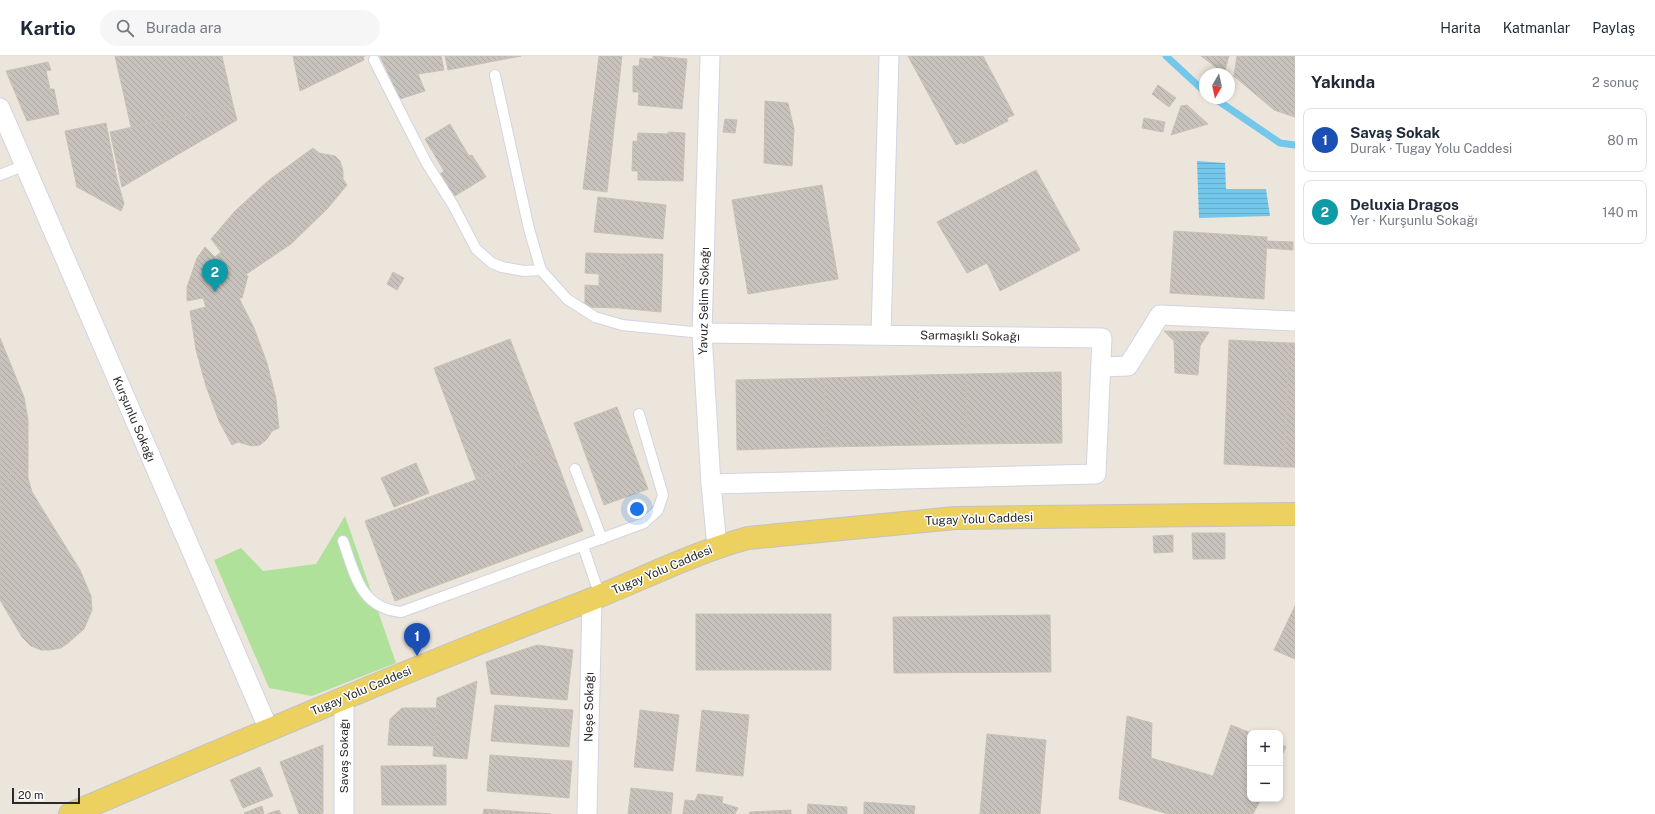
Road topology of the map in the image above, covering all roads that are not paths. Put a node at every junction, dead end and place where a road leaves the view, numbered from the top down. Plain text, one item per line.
1 (710, 56) edge
2 (889, 56) edge
3 (374, 60) dead end
4 (496, 75) dead end
5 (0, 108) edge
6 (25, 165) junction
7 (0, 175) edge
8 (541, 270) junction
9 (1295, 321) edge
10 (702, 333) junction
11 (881, 334) junction
12 (1101, 367) junction
13 (639, 414) dead end
14 (575, 469) dead end
15 (711, 484) junction
16 (1295, 514) edge
17 (602, 539) junction
18 (343, 541) dead end
19 (583, 546) junction
20 (717, 546) junction
21 (596, 598) junction
22 (344, 698) junction
23 (269, 730) junction
24 (70, 814) edge
25 (344, 814) edge
26 (587, 814) edge

1 - 10 street, Yavuz Selim Sokağı
2 - 11 street
3 - 8 lane
4 - 8 lane
5 - 6 street, Kurşunlu Sokağı
6 - 7 lane
6 - 23 street, Kurşunlu Sokağı
8 - 10 lane
9 - 12 street
10 - 11 street, Sarmaşıklı Sokağı
10 - 15 street, Yavuz Selim Sokağı
11 - 12 street, Sarmaşıklı Sokağı
12 - 15 street, Sarmaşıklı Sokağı
13 - 17 lane
14 - 17 lane
15 - 20 street, Yavuz Selim Sokağı
16 - 20 main road, Tugay Yolu Caddesi
17 - 19 lane
18 - 19 lane
19 - 21 lane
20 - 21 main road, Tugay Yolu Caddesi
21 - 22 main road, Tugay Yolu Caddesi
21 - 26 street, Neşe Sokağı
22 - 23 main road, Tugay Yolu Caddesi
22 - 25 street, Savaş Sokağı
23 - 24 main road, Tugay Yolu Caddesi

